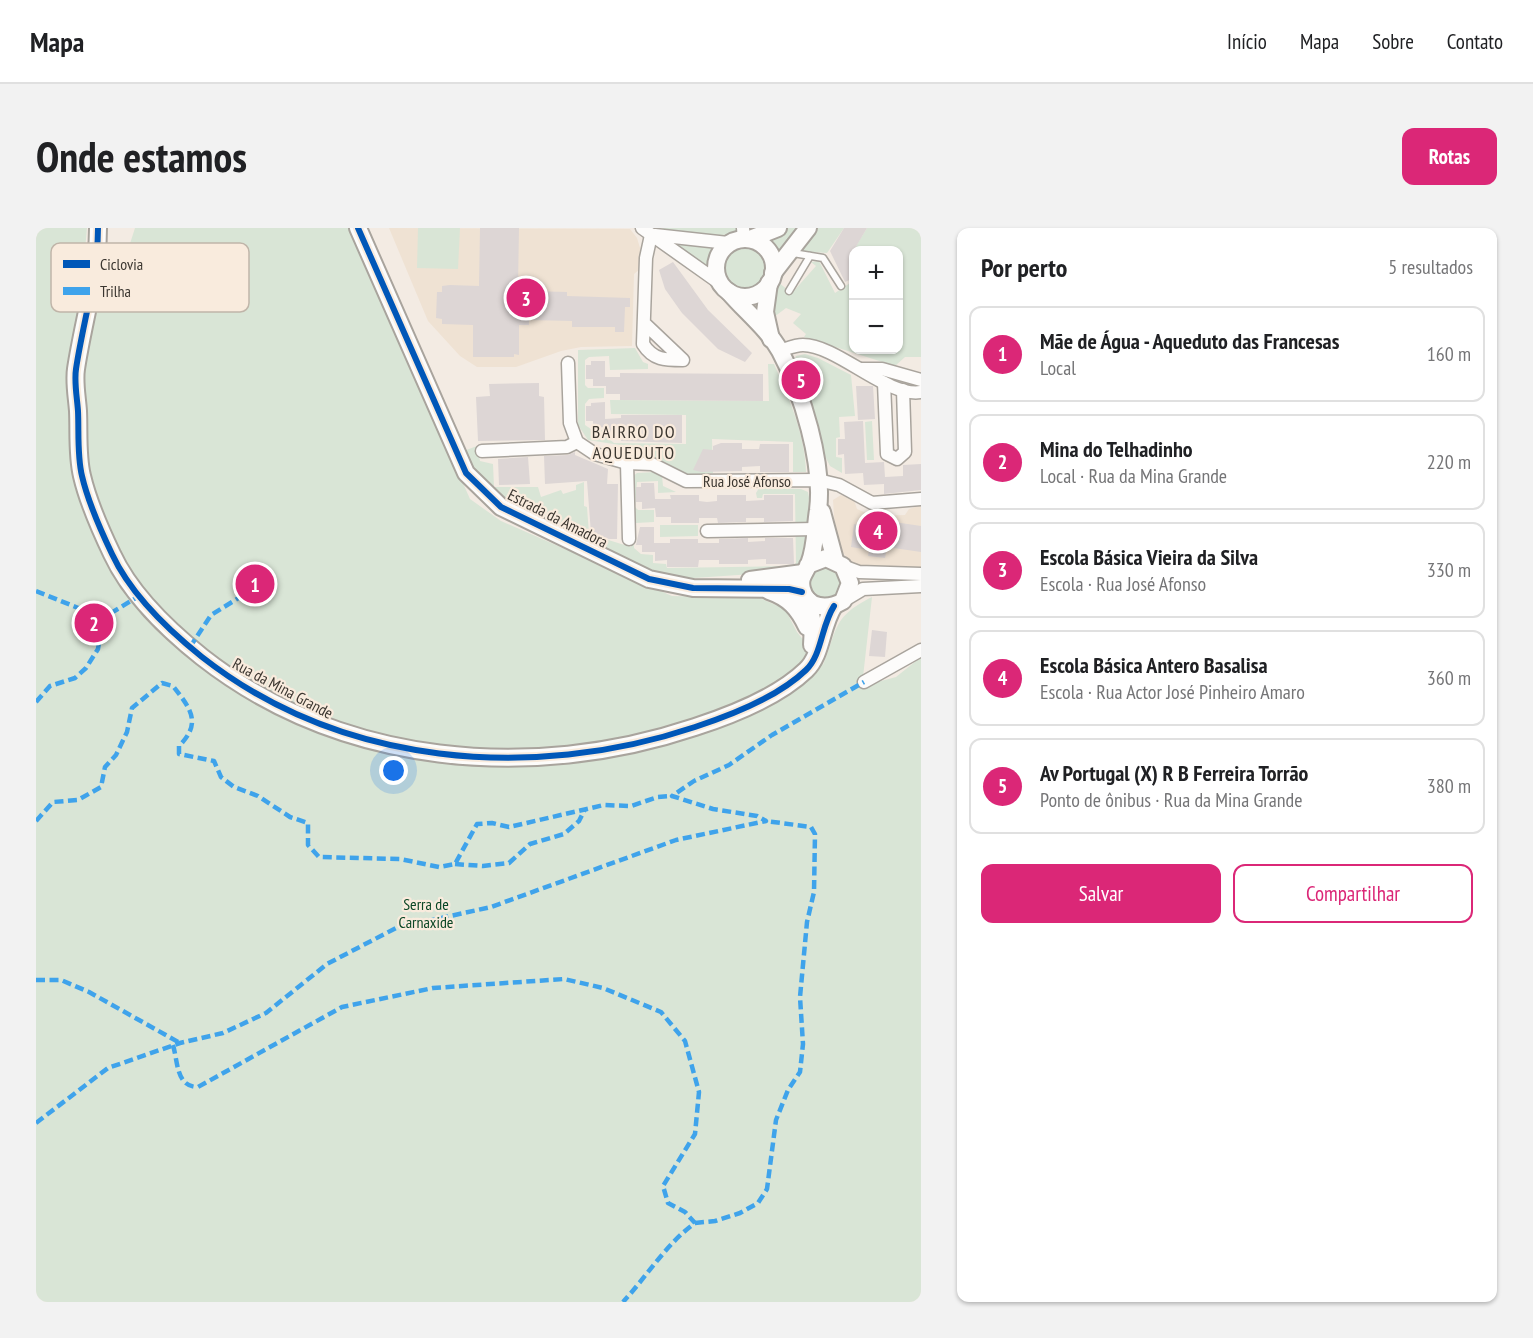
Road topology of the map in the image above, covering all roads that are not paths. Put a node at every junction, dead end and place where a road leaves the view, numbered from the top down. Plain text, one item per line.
1 (357, 228) edge
2 (778, 228) edge
3 (808, 228) edge
4 (646, 231) edge
5 (741, 237) edge
6 (789, 252) junction
7 (810, 256) junction
8 (771, 278) junction
9 (841, 286) dead end
10 (725, 288) junction
11 (789, 291) dead end
12 (85, 312) edge
13 (644, 323) dead end
14 (776, 346) junction
15 (568, 363) dead end
16 (861, 369) junction
17 (921, 380) edge
18 (884, 383) junction
19 (903, 390) junction
20 (921, 392) edge
21 (577, 442) junction
22 (482, 451) dead end
23 (627, 463) junction
24 (818, 480) junction
25 (921, 499) edge
26 (819, 501) junction
27 (815, 529) junction
28 (707, 531) dead end
29 (629, 539) dead end
30 (839, 563) junction
31 (806, 569) junction
32 (921, 574) edge
33 (921, 586) edge
34 (693, 588) junction
35 (759, 588) junction
36 (805, 596) junction
37 (838, 603) junction
38 (811, 650) junction
39 (921, 650) edge
40 (864, 682) dead end
41 (788, 684) junction

1 - 34 street, Estrada da Amadora
2 - 5 street
3 - 6 street
4 - 5 street
4 - 10 street
4 - 13 street
5 - 8 street
5 - 10 street
6 - 7 lane
6 - 8 street
7 - 9 lane
7 - 11 lane
8 - 10 street
8 - 14 street
10 - 14 street
12 - 41 street, Rua da Mina Grande
14 - 16 street
14 - 24 street
15 - 21 street
16 - 17 street
16 - 18 street
18 - 19 street
18 - 19 street
19 - 20 street
21 - 22 street
21 - 23 street, Rua José Afonso
23 - 24 street, Rua José Afonso
23 - 29 street
24 - 25 street, Rua José Afonso
24 - 26 street
26 - 27 street
26 - 30 street
27 - 28 street
27 - 31 street
30 - 31 street
30 - 32 street
30 - 37 street
31 - 34 street, Estrada da Amadora
31 - 36 street
33 - 37 street
34 - 35 street, Estrada da Amadora
35 - 36 street, Estrada da Amadora
35 - 38 street
36 - 37 street
36 - 38 street
37 - 41 street, Rua da Mina Grande
38 - 41 street, Rua da Mina Grande
39 - 40 street

